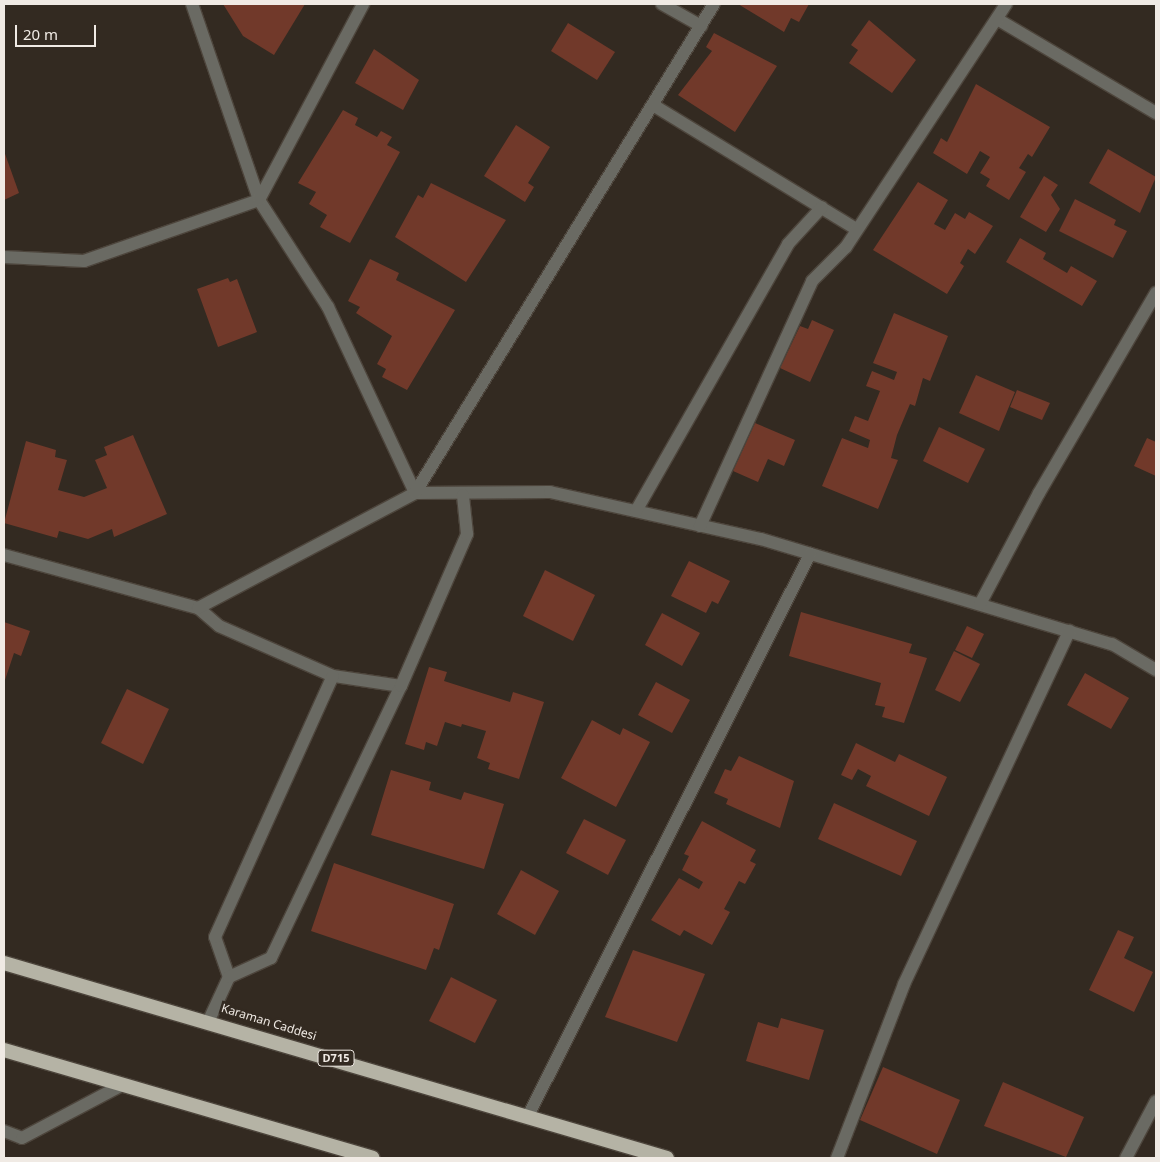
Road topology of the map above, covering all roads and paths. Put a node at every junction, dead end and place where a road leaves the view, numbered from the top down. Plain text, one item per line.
1 (192, 4) edge
2 (363, 4) edge
3 (662, 4) edge
4 (714, 4) edge
5 (1006, 4) edge
6 (997, 20) junction
7 (701, 26) junction
8 (653, 105) junction
9 (1156, 113) edge
10 (259, 200) junction
11 (822, 208) junction
12 (856, 229) junction
13 (4, 257) edge
14 (1156, 292) edge
15 (414, 493) junction
16 (463, 495) junction
17 (636, 511) junction
18 (700, 526) junction
19 (810, 554) junction
20 (4, 555) edge
21 (980, 604) junction
22 (198, 608) junction
23 (1069, 631) junction
24 (1156, 670) edge
25 (332, 676) junction
26 (401, 686) junction
27 (4, 962) edge
28 (229, 977) junction
29 (209, 1020) junction
30 (4, 1050) edge
31 (122, 1085) junction
32 (1156, 1101) edge
33 (528, 1116) junction
34 (4, 1131) edge
35 (373, 1158) edge
36 (667, 1158) edge
37 (837, 1158) edge
38 (1126, 1158) edge

1 - 10 street
2 - 10 street
3 - 7 street
4 - 7 street
5 - 6 street
6 - 9 street
6 - 12 street
7 - 8 street
8 - 11 street
8 - 15 street
10 - 13 street
10 - 15 street
11 - 12 street
11 - 17 street
12 - 18 street
14 - 21 street
15 - 16 street
15 - 22 street
16 - 17 street
16 - 26 street
17 - 18 street
18 - 19 street
19 - 21 street
19 - 33 street
20 - 22 street
21 - 23 street
22 - 25 street
23 - 24 street
23 - 37 street
25 - 26 street
25 - 28 street
26 - 28 street
27 - 29 highway, Karaman Caddesi / D715
28 - 29 street
29 - 33 highway, Karaman Caddesi / D715
30 - 31 highway
31 - 34 street
31 - 35 highway
32 - 38 street
33 - 36 highway, Karaman Caddesi / D715

